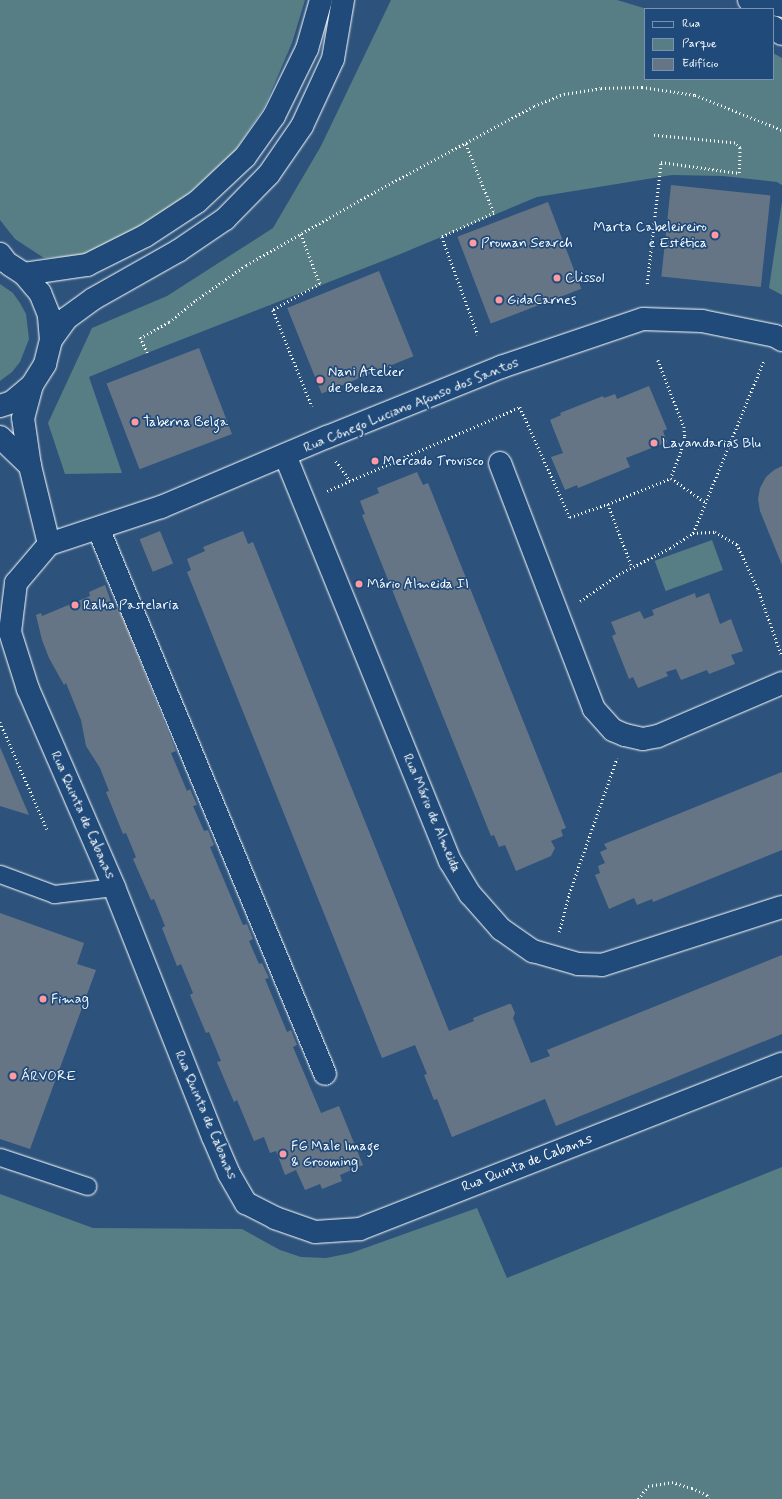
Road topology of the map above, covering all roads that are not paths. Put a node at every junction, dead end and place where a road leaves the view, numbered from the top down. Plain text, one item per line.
1 (321, 0) edge
2 (343, 0) edge
3 (749, 0) edge
4 (782, 6) edge
5 (756, 8) edge
6 (774, 28) edge
7 (782, 34) edge
8 (2, 259) edge
9 (24, 274) junction
10 (51, 340) junction
11 (782, 340) edge
12 (32, 385) junction
13 (0, 406) edge
14 (0, 437) edge
15 (285, 456) junction
16 (500, 463) dead end
17 (30, 466) junction
18 (98, 528) junction
19 (49, 544) junction
20 (782, 683) edge
21 (0, 874) edge
22 (114, 887) junction
23 (782, 907) edge
24 (782, 1064) edge
25 (325, 1074) dead end
26 (0, 1156) edge
27 (87, 1186) dead end

1 - 9 main road
2 - 10 main road
3 - 4 main road
3 - 5 main road
6 - 7 main road
8 - 9 main road
9 - 10 main road
10 - 12 main road
11 - 15 main road, Rua Cónego Luciano Afonso dos Santos
12 - 13 main road
12 - 17 main road
14 - 17 main road
15 - 18 main road, Rua Cónego Luciano Afonso dos Santos
15 - 23 main road, Rua Mário de Almeida
16 - 20 main road
17 - 19 main road
18 - 19 main road, Rua Cónego Luciano Afonso dos Santos
18 - 25 main road
19 - 22 main road, Rua Quinta de Cabanas
21 - 22 lane
22 - 24 main road, Rua Quinta de Cabanas
26 - 27 lane

